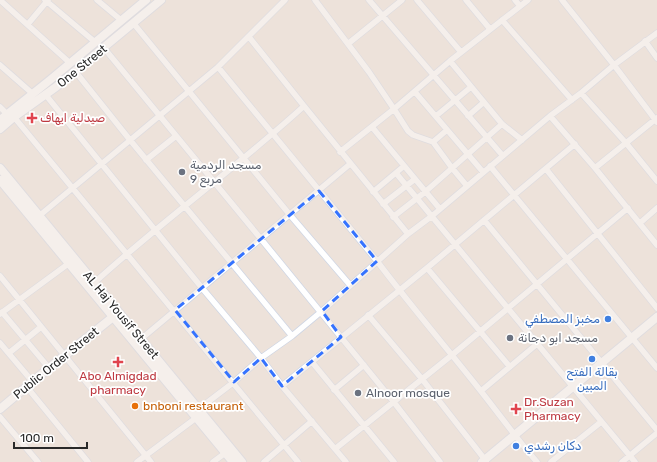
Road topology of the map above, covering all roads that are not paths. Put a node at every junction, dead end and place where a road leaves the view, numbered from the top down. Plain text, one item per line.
1 (0, 0) edge
2 (97, 0) edge
3 (146, 0) edge
4 (161, 0) edge
5 (285, 0) edge
6 (315, 0) edge
7 (369, 0) edge
8 (402, 0) edge
9 (417, 0) edge
10 (466, 0) edge
11 (515, 0) edge
12 (528, 0) edge
13 (562, 0) edge
14 (47, 1) edge
15 (520, 6) junction
16 (382, 16) junction
17 (122, 20) junction
18 (502, 20) junction
19 (28, 24) junction
20 (134, 24) junction
21 (490, 29) junction
22 (657, 33) edge
23 (249, 37) junction
24 (645, 41) junction
25 (95, 42) junction
26 (348, 43) junction
27 (104, 48) junction
28 (461, 52) junction
29 (657, 58) edge
30 (450, 61) junction
31 (70, 63) junction
32 (0, 65) edge
33 (614, 65) junction
34 (218, 67) junction
35 (74, 71) junction
36 (433, 76) junction
37 (472, 87) junction
38 (188, 91) junction
39 (415, 92) junction
40 (581, 93) junction
41 (33, 94) junction
42 (45, 94) junction
43 (572, 100) junction
44 (455, 101) junction
45 (484, 102) junction
46 (304, 106) junction
47 (0, 107) edge
48 (394, 109) junction
49 (10, 115) junction
50 (159, 115) junction
51 (436, 116) junction
52 (468, 116) junction
53 (550, 116) junction
54 (656, 119) edge
55 (0, 120) edge
56 (502, 124) junction
57 (372, 127) junction
58 (0, 129) edge
59 (447, 130) junction
60 (273, 134) junction
61 (176, 136) junction
62 (486, 137) junction
63 (130, 140) junction
64 (522, 140) junction
65 (433, 142) junction
66 (626, 143) junction
67 (575, 144) junction
68 (340, 152) junction
69 (468, 153) junction
70 (503, 156) junction
71 (244, 159) junction
72 (146, 160) junction
73 (101, 164) junction
74 (350, 164) junction
75 (404, 166) junction
76 (490, 166) junction
77 (0, 168) edge
78 (452, 168) junction
79 (596, 168) junction
80 (546, 169) junction
81 (483, 172) junction
82 (396, 173) junction
83 (415, 179) junction
84 (0, 180) edge
85 (657, 181) edge
86 (214, 183) junction
87 (407, 186) junction
88 (467, 186) junction
89 (72, 188) junction
90 (319, 191) junction
91 (373, 192) junction
92 (425, 192) junction
93 (514, 195) junction
94 (417, 198) junction
95 (383, 204) junction
96 (185, 206) junction
97 (628, 208) junction
98 (657, 208) edge
99 (440, 209) junction
100 (290, 215) junction
101 (39, 216) junction
102 (432, 216) junction
103 (393, 217) junction
104 (484, 220) junction
105 (640, 223) junction
106 (155, 230) junction
107 (598, 233) junction
108 (408, 234) junction
109 (261, 239) junction
110 (455, 244) junction
111 (657, 245) edge
112 (127, 253) junction
113 (567, 260) junction
114 (377, 261) junction
115 (232, 263) junction
116 (68, 264) junction
117 (427, 268) junction
118 (0, 276) edge
119 (94, 282) junction
120 (536, 284) junction
121 (350, 285) junction
122 (202, 288) junction
123 (399, 290) junction
124 (18, 299) junction
125 (507, 308) junction
126 (657, 308) edge
127 (175, 310) junction
128 (322, 311) junction
129 (1, 313) edge
130 (368, 315) junction
131 (113, 317) junction
132 (657, 317) edge
133 (41, 327) junction
134 (479, 331) junction
135 (292, 336) junction
136 (341, 337) junction
137 (141, 339) junction
138 (632, 339) junction
139 (25, 340) junction
140 (0, 343) edge
141 (537, 344) junction
142 (9, 353) junction
143 (452, 355) junction
144 (64, 356) junction
145 (262, 358) junction
146 (312, 362) junction
147 (601, 364) junction
148 (364, 365) junction
149 (510, 367) junction
150 (49, 368) junction
151 (657, 368) edge
152 (422, 379) junction
153 (234, 382) junction
154 (29, 384) junction
155 (282, 386) junction
156 (572, 388) junction
157 (334, 390) junction
158 (481, 391) junction
159 (393, 401) junction
160 (0, 409) edge
161 (195, 413) junction
162 (0, 417) edge
163 (312, 421) junction
164 (601, 422) junction
165 (363, 425) junction
166 (657, 430) edge
167 (657, 433) edge
168 (514, 436) junction
169 (284, 444) junction
170 (335, 449) junction
171 (228, 451) junction
172 (145, 455) junction
173 (630, 456) junction
174 (485, 461) edge
175 (38, 462) edge
176 (88, 462) edge
177 (136, 462) edge
178 (151, 462) edge
179 (213, 462) edge
180 (233, 462) edge
181 (242, 462) edge
182 (264, 462) edge
183 (298, 462) edge
184 (346, 462) edge
185 (394, 462) edge
186 (440, 462) edge
187 (537, 462) edge
188 (551, 462) edge
189 (622, 462) edge
190 (635, 462) edge

1 - 19 street
2 - 17 street
3 - 17 street, One Street
4 - 20 street, One Street
5 - 23 street
6 - 26 street
7 - 16 street
8 - 16 street
9 - 28 street
10 - 21 street
11 - 15 street
12 - 15 street
13 - 33 street
14 - 19 street
14 - 25 street
15 - 18 street
16 - 26 street
16 - 36 street
17 - 25 street, One Street
18 - 21 street
18 - 43 street
19 - 31 street
20 - 27 street, One Street
20 - 38 street
21 - 28 street
22 - 24 street
23 - 34 street
23 - 46 street
24 - 29 street
24 - 33 street
25 - 31 street, One Street
26 - 48 street
27 - 35 street, One Street
27 - 50 street
28 - 30 street
30 - 36 street
30 - 37 street
31 - 41 street, One Street
32 - 41 street
33 - 40 street
33 - 54 street
34 - 38 street
34 - 60 street
35 - 42 street, One Street
35 - 63 street
36 - 39 street
36 - 44 street
37 - 44 street
37 - 45 street
38 - 50 street
38 - 71 street
39 - 48 street
39 - 51 street
40 - 43 street
40 - 66 street
41 - 49 street, One Street
42 - 49 street, One Street
42 - 73 street
43 - 53 street
44 - 51 street
44 - 52 street
45 - 52 street
45 - 56 street
46 - 60 street
46 - 68 street
47 - 49 street
48 - 57 street
48 - 65 street
49 - 55 street, One Street
49 - 58 street, One Street
49 - 89 street
50 - 61 street
50 - 63 street
51 - 59 street
52 - 62 street
53 - 64 street
53 - 67 street
54 - 66 street
56 - 62 street
56 - 64 street
57 - 68 street
57 - 75 street
59 - 65 street
59 - 69 street
60 - 71 street
60 - 90 street
61 - 72 street
61 - 86 street
62 - 69 street
62 - 70 street
63 - 72 street
63 - 73 street
64 - 70 street
65 - 78 street
66 - 79 street
66 - 85 street
67 - 79 street
67 - 80 street
68 - 74 street
69 - 78 street
69 - 81 street
70 - 76 street
71 - 86 street
71 - 100 street
72 - 96 street
73 - 89 street
73 - 106 street
74 - 90 street
74 - 91 street
75 - 82 street
75 - 83 street
76 - 81 street
76 - 93 street
77 - 101 street, AL Haj Yousif Street
78 - 88 street
78 - 92 street
79 - 97 street
80 - 93 street
80 - 107 street
81 - 88 street
82 - 87 street
82 - 91 street
83 - 87 street
83 - 92 street
84 - 116 street, AL Haj Yousif Street
86 - 96 street
86 - 109 street
87 - 94 street
87 - 95 street
88 - 99 street
89 - 101 street
89 - 112 street
90 - 100 street
90 - 114 street
91 - 95 street
92 - 94 street
92 - 99 street
93 - 104 street
93 - 113 street
94 - 102 street
94 - 103 street
95 - 103 street
96 - 106 street
96 - 115 street
97 - 105 street
97 - 107 street
98 - 105 street
99 - 102 street
100 - 109 street
100 - 121 street
101 - 119 street, AL Haj Yousif Street
102 - 108 street
102 - 110 street
103 - 108 street
104 - 110 street
104 - 120 street
105 - 111 street
106 - 112 street
106 - 122 street
107 - 113 street
107 - 126 street
108 - 114 street
109 - 115 street
109 - 128 street
110 - 117 street
110 - 125 street
112 - 119 street
112 - 127 street
113 - 120 street
113 - 138 street
114 - 121 street
114 - 123 street
115 - 122 street
115 - 135 street
116 - 124 street
116 - 131 street, AL Haj Yousif Street
117 - 123 street
117 - 134 street
118 - 124 street
119 - 137 street, AL Haj Yousif Street
120 - 125 street
120 - 147 street
121 - 128 street
122 - 127 street
122 - 145 street
123 - 130 street
123 - 143 street
124 - 129 street
124 - 133 street
125 - 134 street
125 - 141 street
127 - 137 street
127 - 153 street
128 - 135 street
128 - 136 street
129 - 139 street
130 - 136 street
130 - 152 street
131 - 144 street, Public Order Street
131 - 161 street, AL Haj Yousif Street
132 - 138 street
133 - 139 street
133 - 144 street
134 - 143 street
134 - 149 street
135 - 145 street
136 - 146 street
136 - 148 street
137 - 161 street, AL Haj Yousif Street
138 - 147 street
138 - 151 street
139 - 142 street
139 - 150 street
140 - 142 street
141 - 149 street
141 - 156 street
142 - 154 street
143 - 152 street
143 - 158 street
144 - 150 street, Public Order Street
144 - 172 street
145 - 153 street
145 - 155 street
146 - 155 street
146 - 157 street
147 - 156 street
147 - 166 street
148 - 157 street
148 - 159 street
149 - 158 street
150 - 154 street, Public Order Street
152 - 159 street
152 - 174 street
153 - 161 street
153 - 169 street
154 - 160 street, Public Order Street
154 - 176 street
155 - 163 street
156 - 164 street
156 - 168 street
157 - 165 street
158 - 168 street
159 - 165 street
159 - 186 street
161 - 171 street, AL Haj Yousif Street
161 - 172 street
162 - 175 street
163 - 169 street
163 - 170 street
164 - 173 street
164 - 188 street
165 - 170 street
165 - 185 street
167 - 173 street
168 - 174 street
168 - 187 street
169 - 182 street
169 - 183 street
170 - 184 street
171 - 179 street
171 - 180 street, AL Haj Yousif Street
171 - 181 street, AL Haj Yousif Street
172 - 177 street
172 - 178 street
173 - 189 street
173 - 190 street

